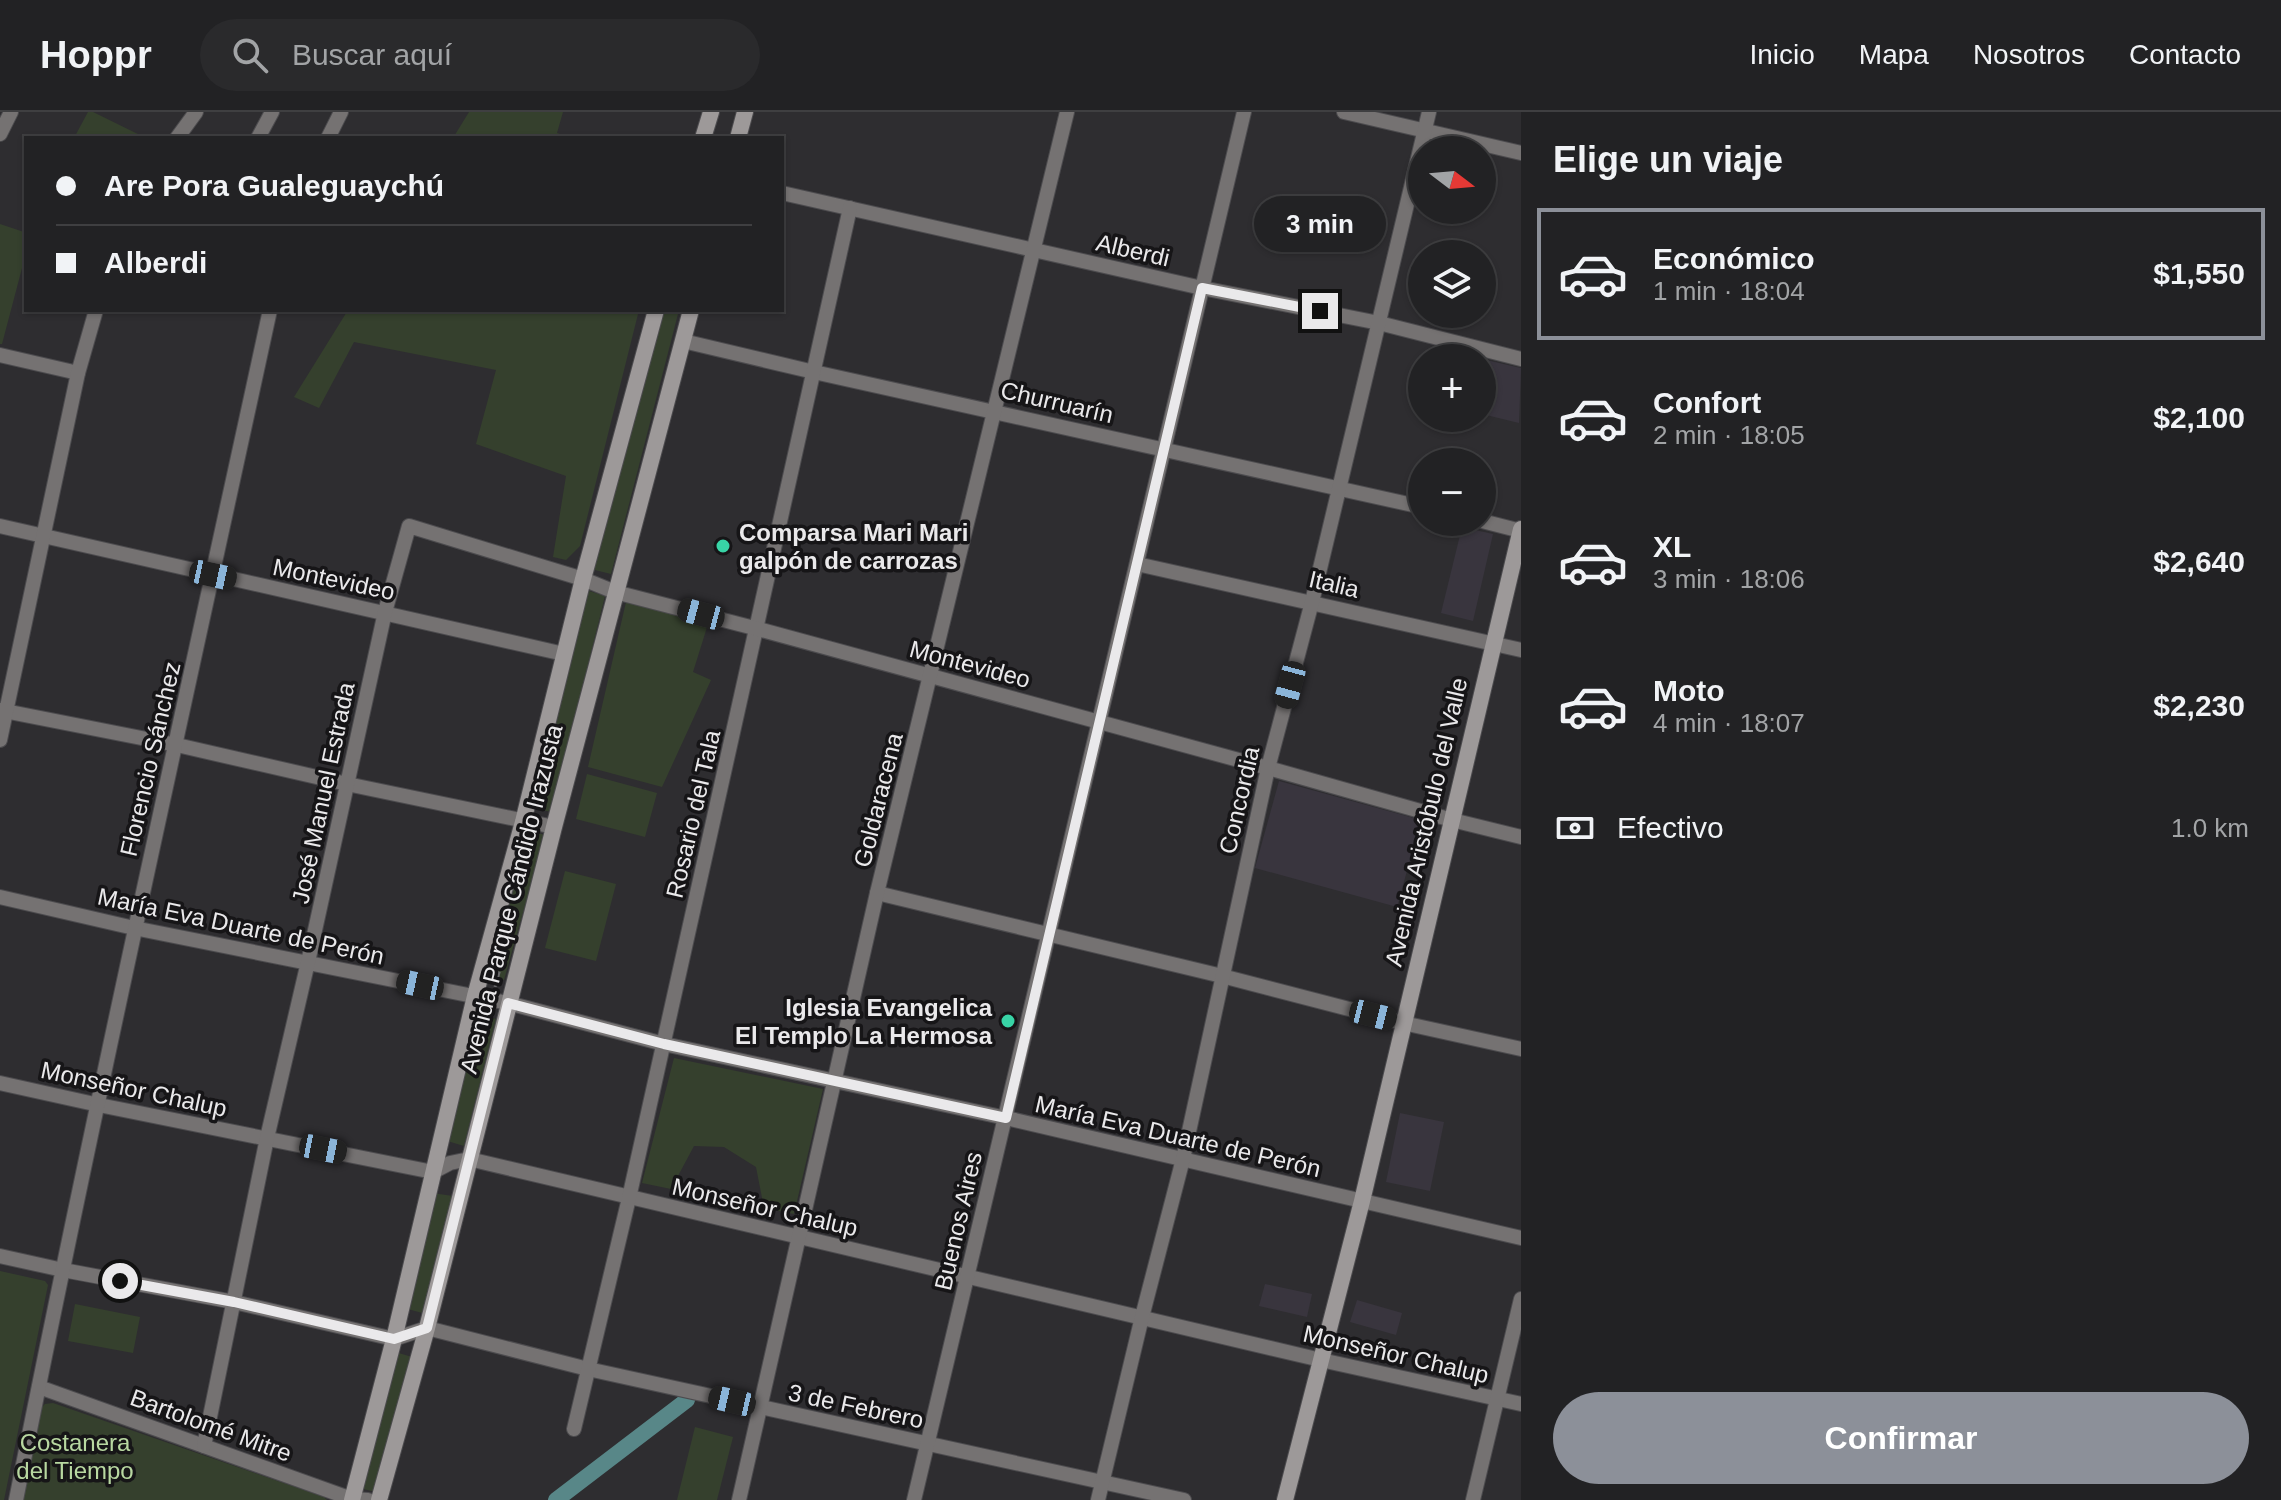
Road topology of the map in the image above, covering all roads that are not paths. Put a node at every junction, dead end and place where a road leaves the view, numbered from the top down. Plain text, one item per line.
1 (11, 112) edge
2 (196, 112) edge
3 (272, 112) edge
4 (341, 112) edge
5 (711, 112) edge
6 (745, 112) edge
7 (1067, 112) edge
8 (1244, 112) edge
9 (1344, 112) edge
10 (1429, 112) edge
11 (1, 129) edge
12 (1424, 131) junction
13 (178, 136) edge
14 (259, 136) edge
15 (329, 136) edge
16 (704, 136) edge
17 (739, 136) edge
18 (1521, 153) edge
19 (784, 193) edge
20 (850, 208) junction
21 (1034, 249) junction
22 (1202, 288) junction
23 (95, 312) edge
24 (270, 312) edge
25 (655, 312) edge
26 (690, 312) edge
27 (1379, 323) junction
28 (683, 341) junction
29 (0, 355) edge
30 (1521, 359) edge
31 (814, 372) junction
32 (78, 373) junction
33 (995, 411) junction
34 (1165, 449) junction
35 (1340, 488) junction
36 (1408, 504) edge
37 (1496, 524) edge
38 (0, 526) edge
39 (409, 526) joint
40 (1521, 530) edge
41 (44, 536) junction
42 (1137, 564) junction
43 (213, 575) junction
44 (583, 579) junction
45 (615, 592) junction
46 (1312, 602) junction
47 (385, 612) junction
48 (758, 629) junction
49 (1494, 643) junction
50 (1521, 650) edge
51 (564, 654) junction
52 (932, 677) junction
53 (3, 710) edge
54 (1100, 722) junction
55 (0, 740) edge
56 (177, 745) junction
57 (1268, 768) junction
58 (347, 784) junction
59 (1452, 820) junction
60 (523, 822) junction
61 (554, 827) junction
62 (1521, 837) edge
63 (877, 893) junction
64 (0, 897) edge
65 (134, 928) junction
66 (1049, 934) junction
67 (308, 962) junction
68 (1222, 976) junction
69 (475, 996) junction
70 (508, 1003) junction
71 (1403, 1023) junction
72 (664, 1044) junction
73 (1521, 1049) edge
74 (834, 1081) junction
75 (0, 1083) edge
76 (99, 1105) junction
77 (1006, 1118) junction
78 (267, 1138) junction
79 (469, 1159) junction
80 (1183, 1159) junction
81 (433, 1172) junction
82 (629, 1198) junction
83 (1362, 1201) junction
84 (798, 1238) junction
85 (1521, 1238) edge
86 (0, 1256) edge
87 (63, 1270) junction
88 (967, 1276) junction
89 (1521, 1299) edge
90 (234, 1302) junction
91 (1142, 1317) junction
92 (427, 1328) junction
93 (394, 1339) junction
94 (1321, 1360) junction
95 (588, 1369) junction
96 (39, 1387) junction
97 (1497, 1399) junction
98 (1521, 1404) edge
99 (761, 1407) junction
100 (574, 1429) dead end
101 (928, 1444) junction
102 (204, 1446) junction
103 (1103, 1481) junction
104 (16, 1500) edge
105 (352, 1500) edge
106 (368, 1500) edge
107 (379, 1500) edge
108 (739, 1500) edge
109 (914, 1500) edge
110 (1098, 1500) edge
111 (1184, 1500) edge
112 (1285, 1500) edge
113 (1473, 1500) edge

1 - 11 street
2 - 13 street
3 - 14 street
4 - 15 street
5 - 16 main road
6 - 17 main road
7 - 21 street, Goldaracena
8 - 22 street, Buenos Aires
9 - 12 street
10 - 12 street, Concordia
12 - 18 street
12 - 27 street, Concordia
19 - 20 street, Alberdi
20 - 21 street, Alberdi
20 - 31 street, Rosario del Tala
21 - 22 street, Alberdi
21 - 33 street, Goldaracena
22 - 27 street, Alberdi
22 - 34 street, Buenos Aires
23 - 32 street
24 - 43 street, Florencio Sánchez
25 - 44 main road, Avenida Parque Cándido Irazusta
26 - 28 main road, Avenida Parque Cándido Irazusta
27 - 30 street, Alberdi
27 - 35 street, Concordia
28 - 31 street, Churruarín
28 - 45 main road, Avenida Parque Cándido Irazusta
29 - 32 street
31 - 33 street, Churruarín
31 - 48 street, Rosario del Tala
32 - 41 street
33 - 34 street, Churruarín
33 - 52 street, Goldaracena
34 - 35 street, Churruarín
34 - 42 street, Buenos Aires
35 - 36 street, Churruarín
35 - 46 street, Concordia
37 - 40 street
38 - 41 street, Montevideo
39 - 44 street, Montevideo
39 - 47 street, José Manuel Estrada
40 - 49 main road, Avenida Aristóbulo del Valle
41 - 43 street, Montevideo
41 - 53 street
42 - 46 street, Italia
42 - 54 street, Buenos Aires
43 - 47 street, Montevideo
43 - 56 street, Florencio Sánchez
44 - 45 street, Montevideo
44 - 51 main road, Avenida Parque Cándido Irazusta
45 - 48 street, Montevideo
45 - 61 main road, Avenida Parque Cándido Irazusta
46 - 49 street, Italia
46 - 57 street, Concordia
47 - 51 street, Montevideo
47 - 58 street, José Manuel Estrada
48 - 52 street, Montevideo
48 - 72 street, Rosario del Tala
49 - 50 street, Italia
49 - 59 main road, Avenida Aristóbulo del Valle
51 - 60 main road, Avenida Parque Cándido Irazusta
52 - 54 street, Montevideo
52 - 63 street, Goldaracena
53 - 55 street
53 - 56 street
54 - 57 street, Montevideo
54 - 66 street, Buenos Aires
56 - 58 street
56 - 65 street, Florencio Sánchez
57 - 59 street, Montevideo
57 - 68 street, Concordia
58 - 60 street
58 - 67 street, José Manuel Estrada
59 - 62 street, Montevideo
59 - 71 main road, Avenida Aristóbulo del Valle
60 - 61 street
60 - 69 main road, Avenida Parque Cándido Irazusta
61 - 70 main road, Avenida Parque Cándido Irazusta
63 - 66 street
63 - 74 street, Goldaracena
64 - 65 street, María Eva Duarte de Perón
65 - 67 street, María Eva Duarte de Perón
65 - 76 street, Florencio Sánchez
66 - 68 street
66 - 77 street, Buenos Aires
67 - 69 street, María Eva Duarte de Perón
67 - 78 street, José Manuel Estrada
68 - 71 street
68 - 80 street, Concordia
69 - 70 street, María Eva Duarte de Perón
69 - 81 main road, Avenida Parque Cándido Irazusta
70 - 72 street, María Eva Duarte de Perón
70 - 79 main road, Avenida Parque Cándido Irazusta
71 - 73 street
71 - 83 main road, Avenida Aristóbulo del Valle
72 - 74 street, María Eva Duarte de Perón
72 - 82 street, Rosario del Tala
74 - 77 street, María Eva Duarte de Perón
74 - 84 street, Goldaracena
75 - 76 street, Monseñor Chalup
76 - 78 street, Monseñor Chalup
76 - 87 street, Florencio Sánchez
77 - 80 street, María Eva Duarte de Perón
77 - 88 street, Buenos Aires
78 - 81 street, Monseñor Chalup
78 - 90 street, José Manuel Estrada
79 - 81 street
79 - 82 street, Monseñor Chalup
79 - 92 main road, Avenida Parque Cándido Irazusta
80 - 83 street, María Eva Duarte de Perón
80 - 91 street, Concordia
81 - 93 main road, Avenida Parque Cándido Irazusta
82 - 84 street, Monseñor Chalup
82 - 95 street, Rosario del Tala
83 - 85 street, María Eva Duarte de Perón
83 - 94 main road, Avenida Aristóbulo del Valle
84 - 88 street, Monseñor Chalup
84 - 99 street, Goldaracena
86 - 87 street
87 - 90 street
87 - 96 street, Florencio Sánchez
88 - 91 street, Monseñor Chalup
88 - 101 street, Buenos Aires
89 - 97 street
90 - 93 street
90 - 102 street, José Manuel Estrada
91 - 94 street, Monseñor Chalup
91 - 103 street, Concordia
92 - 93 street
92 - 95 street, 3 de Febrero
92 - 107 main road, Avenida Parque Cándido Irazusta
93 - 105 main road, Avenida Parque Cándido Irazusta
94 - 97 street, Monseñor Chalup
94 - 112 main road, Avenida Aristóbulo del Valle
95 - 99 street, 3 de Febrero
95 - 100 street, Rosario del Tala
96 - 102 street, Bartolomé Mitre
96 - 104 street, Florencio Sánchez
97 - 98 street, Monseñor Chalup
97 - 113 street
99 - 101 street, 3 de Febrero
99 - 108 street, Goldaracena
101 - 103 street, 3 de Febrero
101 - 109 street, Buenos Aires
102 - 105 street, Bartolomé Mitre
103 - 110 street, Concordia
103 - 111 street, 3 de Febrero
105 - 106 street, Bartolomé Mitre

